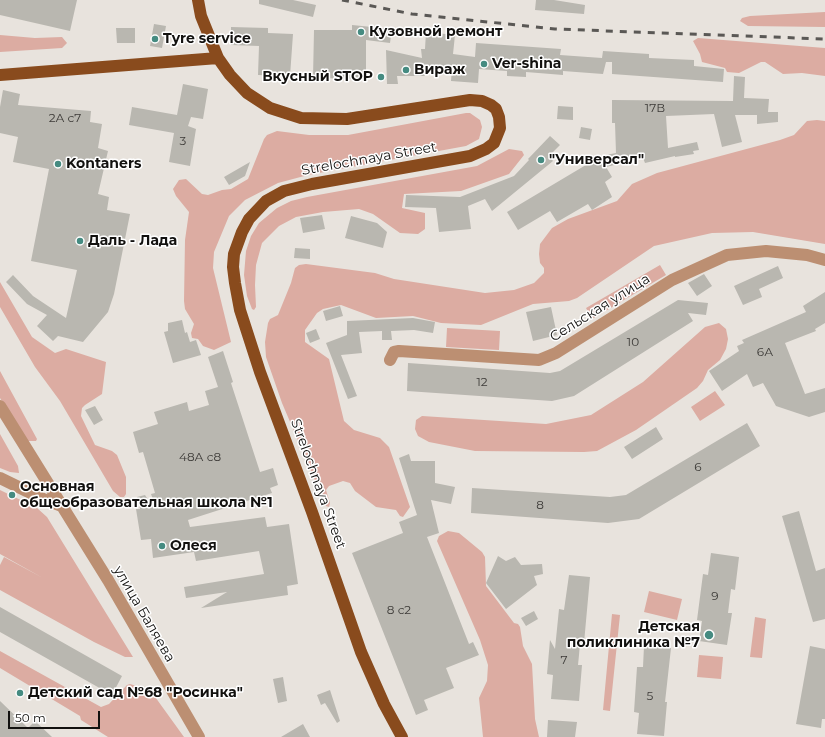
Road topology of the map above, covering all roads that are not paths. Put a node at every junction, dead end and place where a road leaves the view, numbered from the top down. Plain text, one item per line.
1 (198, 0) edge
2 (218, 58) junction
3 (0, 75) edge
4 (825, 260) edge
5 (390, 360) dead end
6 (0, 406) edge
7 (0, 478) edge
8 (62, 506) junction
9 (199, 737) edge
10 (402, 737) edge

1 - 2 main road
2 - 3 main road
2 - 10 main road, Strelochnaya Street
4 - 5 street, Сельская улица
6 - 8 street, улица Баляева
7 - 8 street
8 - 9 street, улица Баляева

